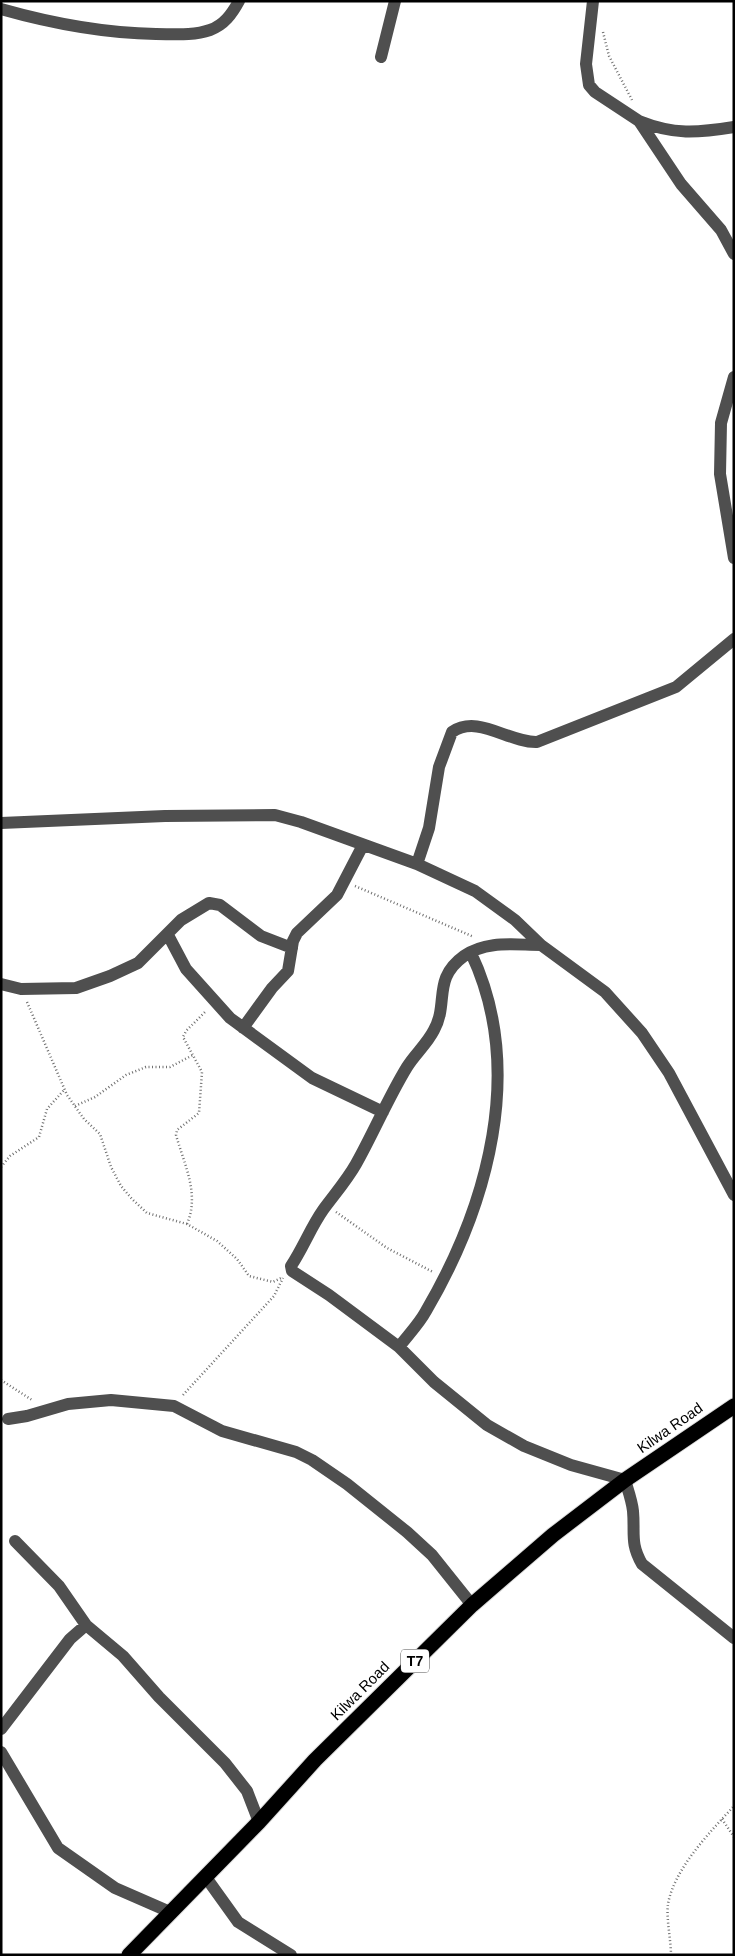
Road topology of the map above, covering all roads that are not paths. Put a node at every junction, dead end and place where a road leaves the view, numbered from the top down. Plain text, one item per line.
1 (239, 1) edge
2 (395, 1) edge
3 (593, 1) edge
4 (1, 10) edge
5 (381, 57) dead end
6 (641, 122) junction
7 (734, 127) edge
8 (734, 254) edge
9 (734, 377) edge
10 (733, 549) edge
11 (734, 639) edge
12 (1, 823) edge
13 (363, 845) junction
14 (417, 864) junction
15 (168, 935) junction
16 (541, 945) junction
17 (292, 948) junction
18 (471, 953) junction
19 (1, 984) edge
20 (244, 1028) junction
21 (383, 1112) junction
22 (734, 1195) edge
23 (399, 1347) junction
24 (734, 1406) edge
25 (8, 1419) dead end
26 (625, 1480) junction
27 (14, 1541) dead end
28 (472, 1605) junction
29 (86, 1625) junction
30 (734, 1638) edge
31 (1, 1729) edge
32 (1, 1752) edge
33 (259, 1822) junction
34 (205, 1876) junction
35 (170, 1912) junction
36 (129, 1955) edge
37 (291, 1955) edge

1 - 4 street
2 - 5 street
3 - 6 street
6 - 7 street
6 - 8 street
9 - 10 street
11 - 14 street
12 - 13 street
13 - 14 street
13 - 17 street
14 - 16 street
15 - 17 street
15 - 19 street
15 - 20 street
16 - 18 street
16 - 22 street
17 - 20 street
18 - 21 street
18 - 23 street
20 - 21 street
21 - 23 street
23 - 26 street
24 - 26 highway, Kilwa Road / T7
25 - 28 street
26 - 28 highway, Kilwa Road / T7
26 - 30 street
27 - 29 street
28 - 33 highway, Kilwa Road / T7
29 - 31 street
29 - 33 street
32 - 35 street
33 - 34 highway, Kilwa Road / T7
34 - 35 highway, Kilwa Road / T7
34 - 37 street
35 - 36 highway, Kilwa Road / T7

